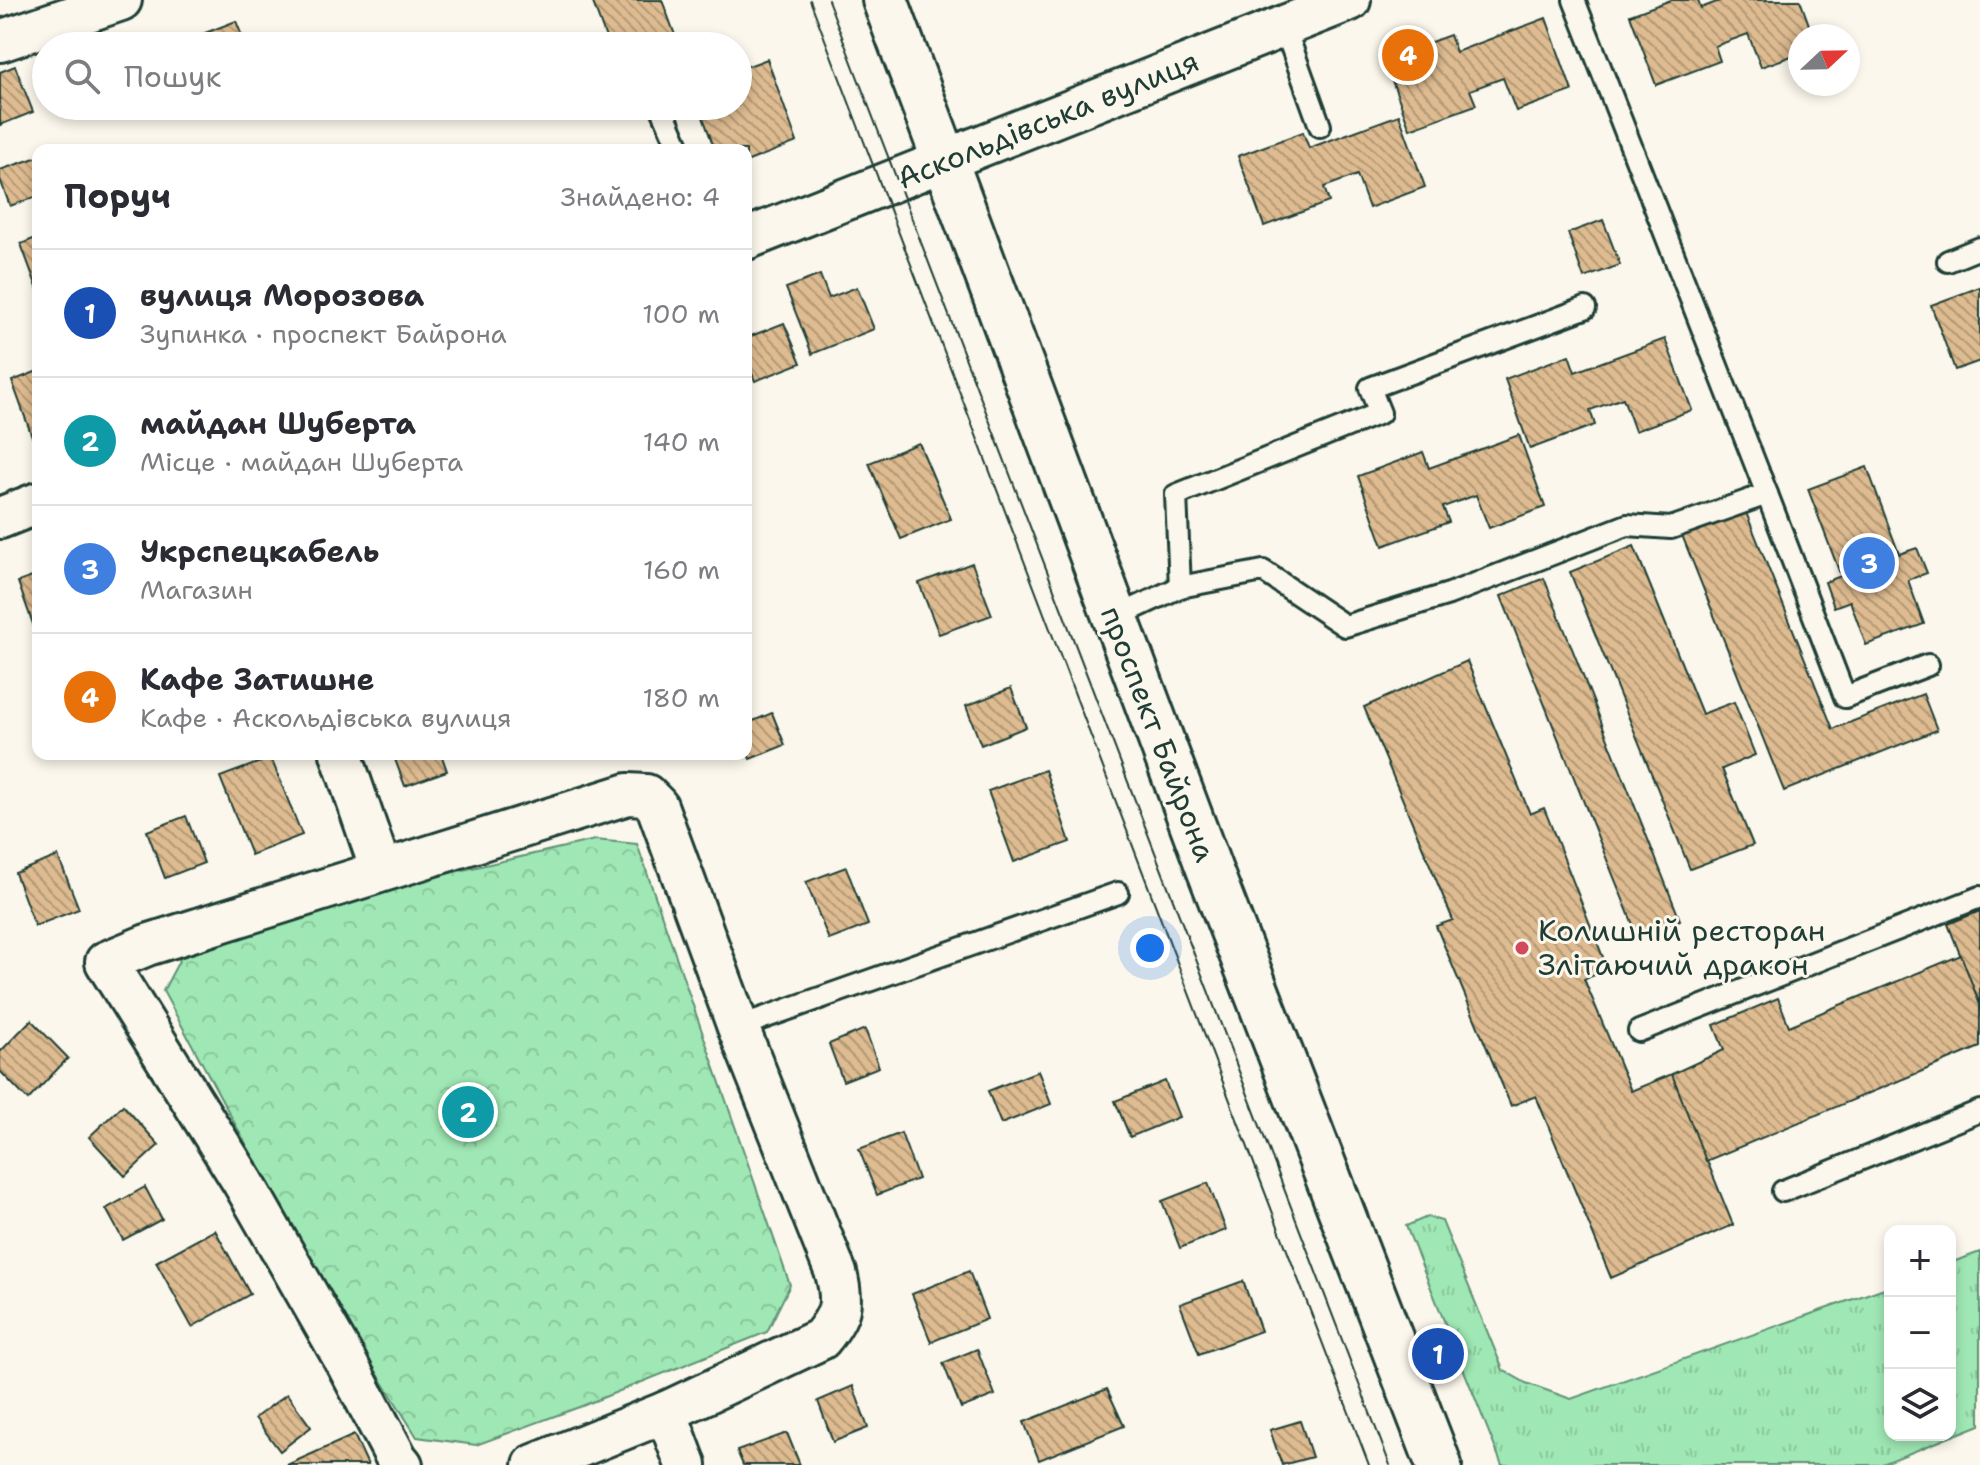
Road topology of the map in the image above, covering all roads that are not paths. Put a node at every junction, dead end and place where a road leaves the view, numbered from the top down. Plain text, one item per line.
1 (121, 0) edge
2 (885, 0) edge
3 (1350, 0) edge
4 (1574, 0) edge
5 (1284, 26) junction
6 (0, 41) edge
7 (667, 120) edge
8 (1320, 126) dead end
9 (677, 144) edge
10 (944, 160) junction
11 (752, 237) edge
12 (1980, 248) edge
13 (1948, 261) dead end
14 (1585, 308) dead end
15 (1767, 494) junction
16 (32, 505) edge
17 (0, 518) edge
18 (1180, 587) junction
19 (1114, 618) junction
20 (1928, 665) dead end
21 (343, 760) edge
22 (381, 870) junction
23 (1118, 893) dead end
24 (1980, 897) edge
25 (738, 1027) junction
26 (1639, 1031) dead end
27 (1980, 1111) edge
28 (1783, 1191) dead end
29 (666, 1412) junction
30 (402, 1465) edge
31 (534, 1465) edge
32 (686, 1465) edge
33 (1439, 1465) edge

1 - 6 street
2 - 10 main road, проспект Байрона
3 - 5 street, Аскольдівська вулиця
4 - 15 lane
5 - 8 lane
5 - 10 street, Аскольдівська вулиця
7 - 9 lane
10 - 11 street, Аскольдівська вулиця
10 - 19 main road, проспект Байрона
12 - 13 lane
14 - 18 lane
15 - 18 lane
15 - 20 lane
16 - 17 street
18 - 19 lane
19 - 33 main road, проспект Байрона
21 - 22 street
22 - 25 street
22 - 30 street
23 - 25 lane
24 - 26 lane
25 - 29 street
27 - 28 lane
29 - 31 street
29 - 32 street

